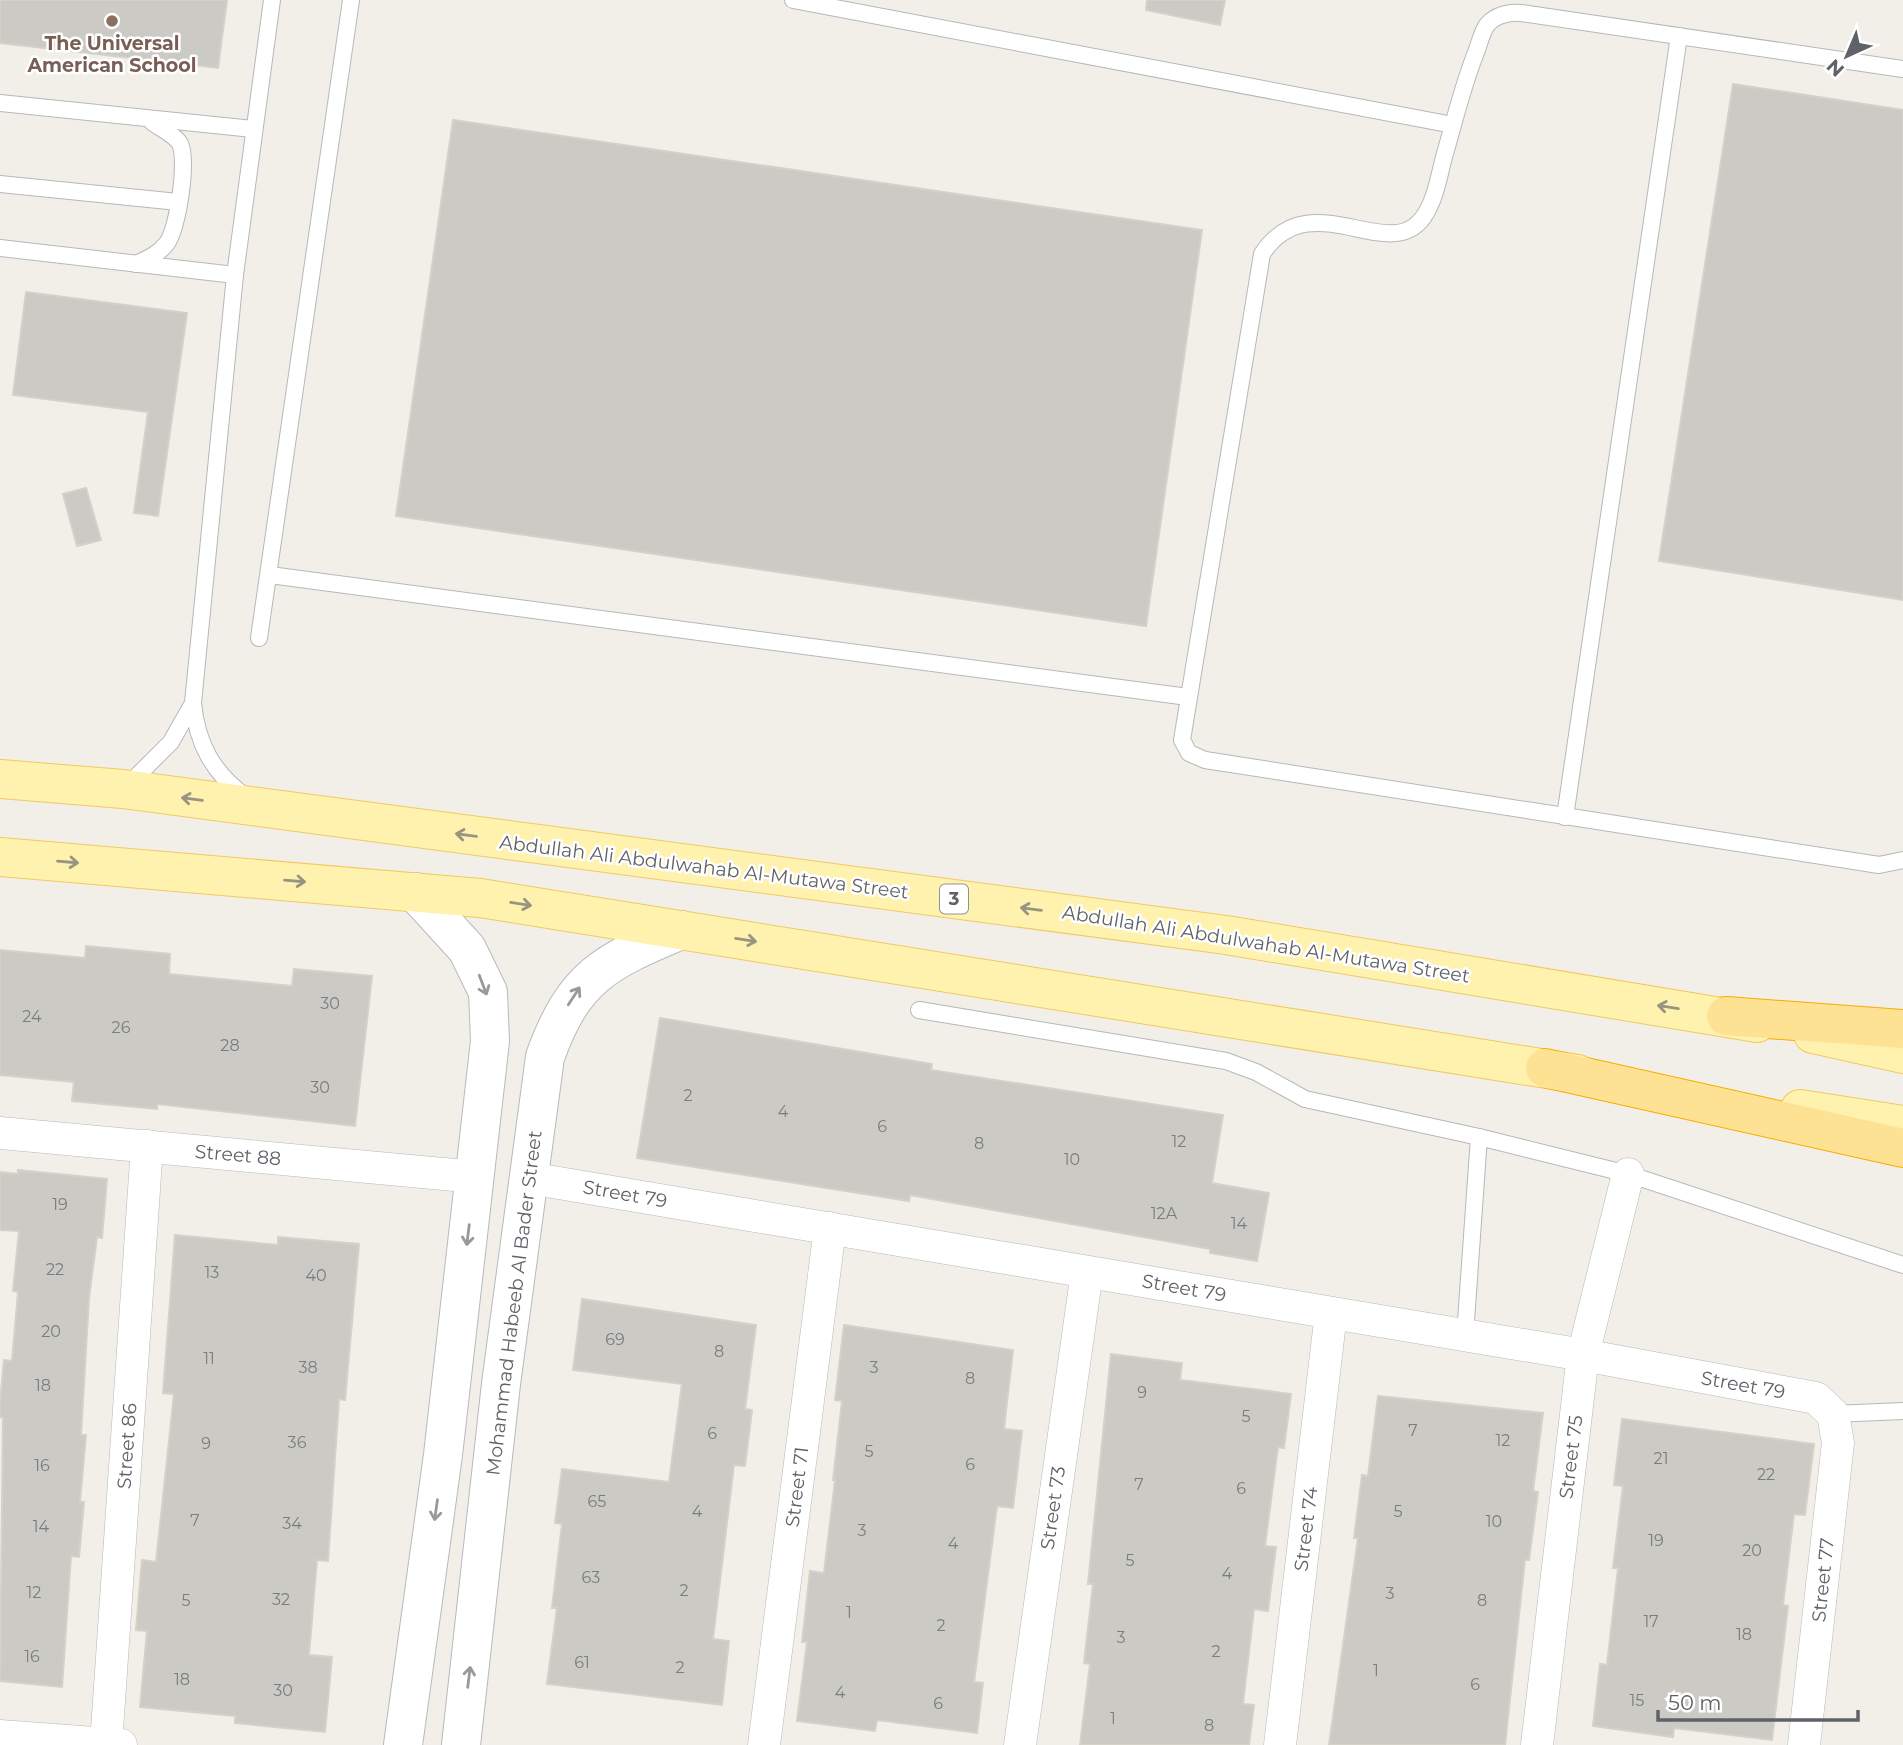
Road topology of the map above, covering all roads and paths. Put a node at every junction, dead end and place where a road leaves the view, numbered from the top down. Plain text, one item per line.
1 (272, 0) edge
2 (351, 0) edge
3 (793, 0) edge
4 (1679, 36) junction
5 (1903, 69) edge
6 (0, 103) edge
7 (150, 121) junction
8 (1453, 125) junction
9 (253, 129) junction
10 (0, 184) edge
11 (178, 202) junction
12 (0, 248) edge
13 (136, 264) junction
14 (235, 275) junction
15 (270, 575) junction
16 (259, 638) dead end
17 (1188, 696) junction
18 (193, 703) junction
19 (0, 779) edge
20 (123, 789) junction
21 (282, 811) junction
22 (1565, 817) junction
23 (0, 856) edge
24 (1903, 860) edge
25 (415, 892) junction
26 (681, 930) junction
27 (919, 1010) dead end
28 (1726, 1016) junction
29 (1903, 1029) edge
30 (490, 1041) junction
31 (1903, 1054) edge
32 (545, 1057) junction
33 (1545, 1068) junction
34 (1903, 1125) edge
35 (0, 1133) edge
36 (1479, 1137) junction
37 (148, 1146) junction
38 (1903, 1148) edge
39 (1628, 1174) junction
40 (476, 1177) junction
41 (529, 1178) junction
42 (830, 1228) junction
43 (1903, 1265) edge
44 (1087, 1272) junction
45 (1331, 1313) junction
46 (1465, 1335) junction
47 (1583, 1355) junction
48 (450, 1373) junction
49 (501, 1384) junction
50 (1903, 1411) edge
51 (1833, 1414) junction
52 (443, 1455) junction
53 (493, 1465) junction
54 (0, 1736) edge
55 (111, 1745) edge
56 (403, 1745) edge
57 (462, 1745) edge
58 (764, 1745) edge
59 (1020, 1745) edge
60 (1280, 1745) edge
61 (1537, 1745) edge
62 (1804, 1745) edge

1 - 9 lane
2 - 15 lane
3 - 8 lane
4 - 5 lane
4 - 8 lane
4 - 22 lane
6 - 7 lane
7 - 9 lane
7 - 11 lane
8 - 17 lane
9 - 14 lane
10 - 11 lane
11 - 13 lane
12 - 13 lane
13 - 14 lane
14 - 18 lane
15 - 16 lane
15 - 17 lane
17 - 22 lane
18 - 20 lane
18 - 21 lane
19 - 20 main road, Abdullah Ali Abdulwahab Al-Mutawa Street / 3
21 -> 20 main road, Abdullah Ali Abdulwahab Al-Mutawa Street / 3
28 -> 21 main road, Abdullah Ali Abdulwahab Al-Mutawa Street / 3
22 - 24 lane
23 -> 25 main road
25 -> 26 main road
25 -> 30 street
32 -> 26 street, Mohammad Habeeb Al Bader Street
26 -> 33 main road
27 - 36 lane
28 - 29 highway
28 - 31 main road, Abdullah Ali Abdulwahab Al-Mutawa Street / 3
30 - 32 street
30 - 40 street
32 - 41 street, Mohammad Habeeb Al Bader Street
33 - 34 main road
33 - 38 highway
35 - 37 street, Street 88
36 - 39 lane
36 - 46 lane
37 - 40 street, Street 88
37 - 55 street, Street 86
39 - 43 lane
39 - 47 street, Street 75
40 -> 48 street
41 - 42 street, Street 79
41 - 49 street, Mohammad Habeeb Al Bader Street
42 - 44 street, Street 79
42 - 58 street, Street 71
44 - 45 street, Street 79
44 - 59 street, Street 73
45 - 46 street, Street 79
45 - 60 street, Street 74
46 - 47 street, Street 79
47 - 51 street, Street 79
47 - 61 street, Street 75
48 - 49 street
48 - 52 street
49 - 53 street, Mohammad Habeeb Al Bader Street
50 - 51 lane
51 - 62 street, Street 77
52 - 53 street
52 -> 56 street
57 -> 53 street, Mohammad Habeeb Al Bader Street
54 - 55 street

